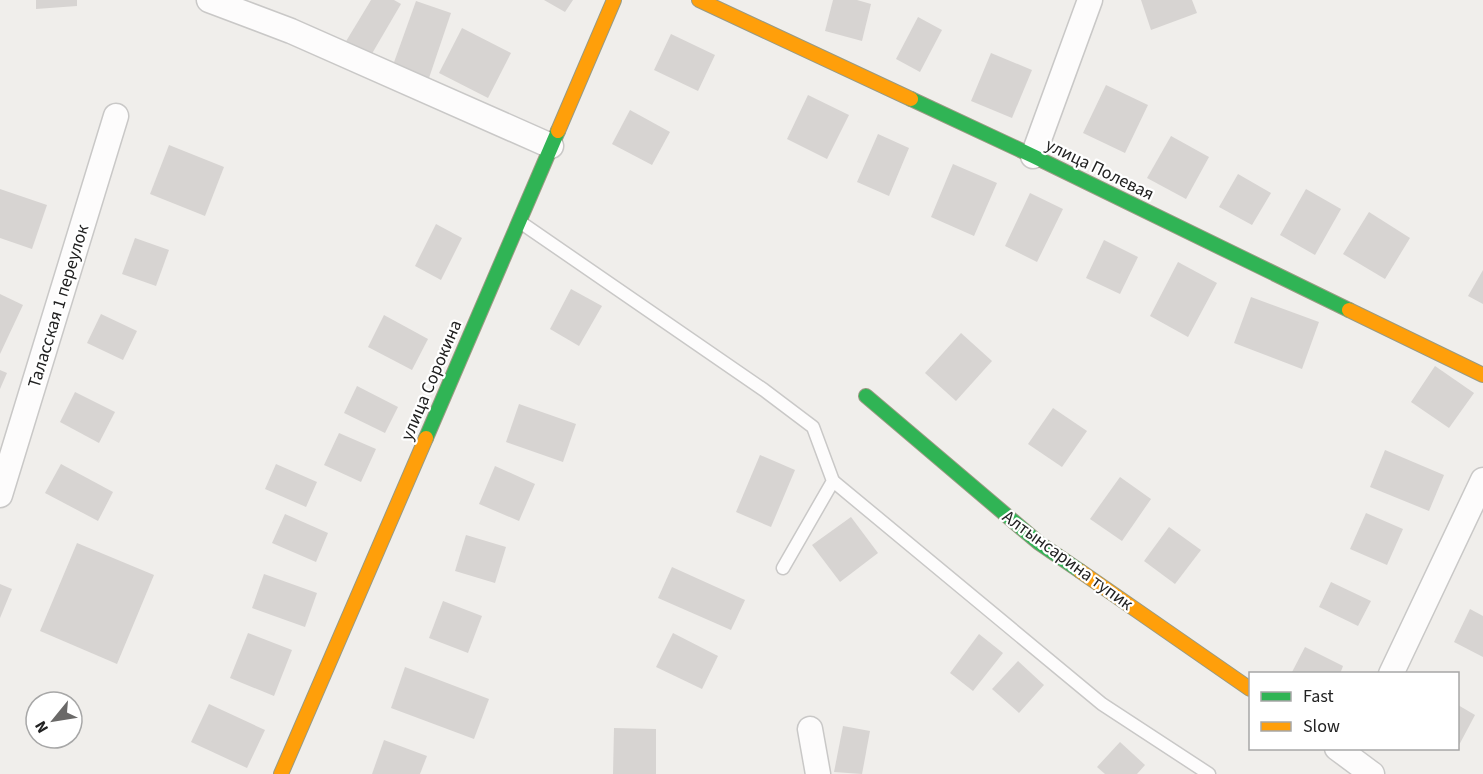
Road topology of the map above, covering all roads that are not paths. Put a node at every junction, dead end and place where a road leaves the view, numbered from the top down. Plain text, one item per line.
1 (210, 0) edge
2 (614, 0) edge
3 (699, 0) edge
4 (1090, 0) edge
5 (116, 116) dead end
6 (551, 146) junction
7 (1033, 156) junction
8 (519, 221) junction
9 (1483, 375) edge
10 (866, 396) dead end
11 (1483, 480) edge
12 (833, 481) junction
13 (0, 495) edge
14 (783, 568) dead end
15 (1392, 672) edge
16 (1249, 688) edge
17 (810, 729) dead end
18 (1348, 752) edge
19 (281, 774) edge
20 (818, 774) edge
21 (1209, 774) edge
22 (1372, 774) edge

1 - 6 street
2 - 6 street, улица Сорокина
3 - 7 street, улица Полевая
4 - 7 street
5 - 13 street, Таласская 1 переулок
6 - 8 street, улица Сорокина
7 - 9 street, улица Полевая
8 - 12 lane
8 - 19 street, улица Сорокина
10 - 16 street, Алтынсарина тупик
11 - 15 street
12 - 14 lane
12 - 21 lane
17 - 20 street
18 - 22 street

